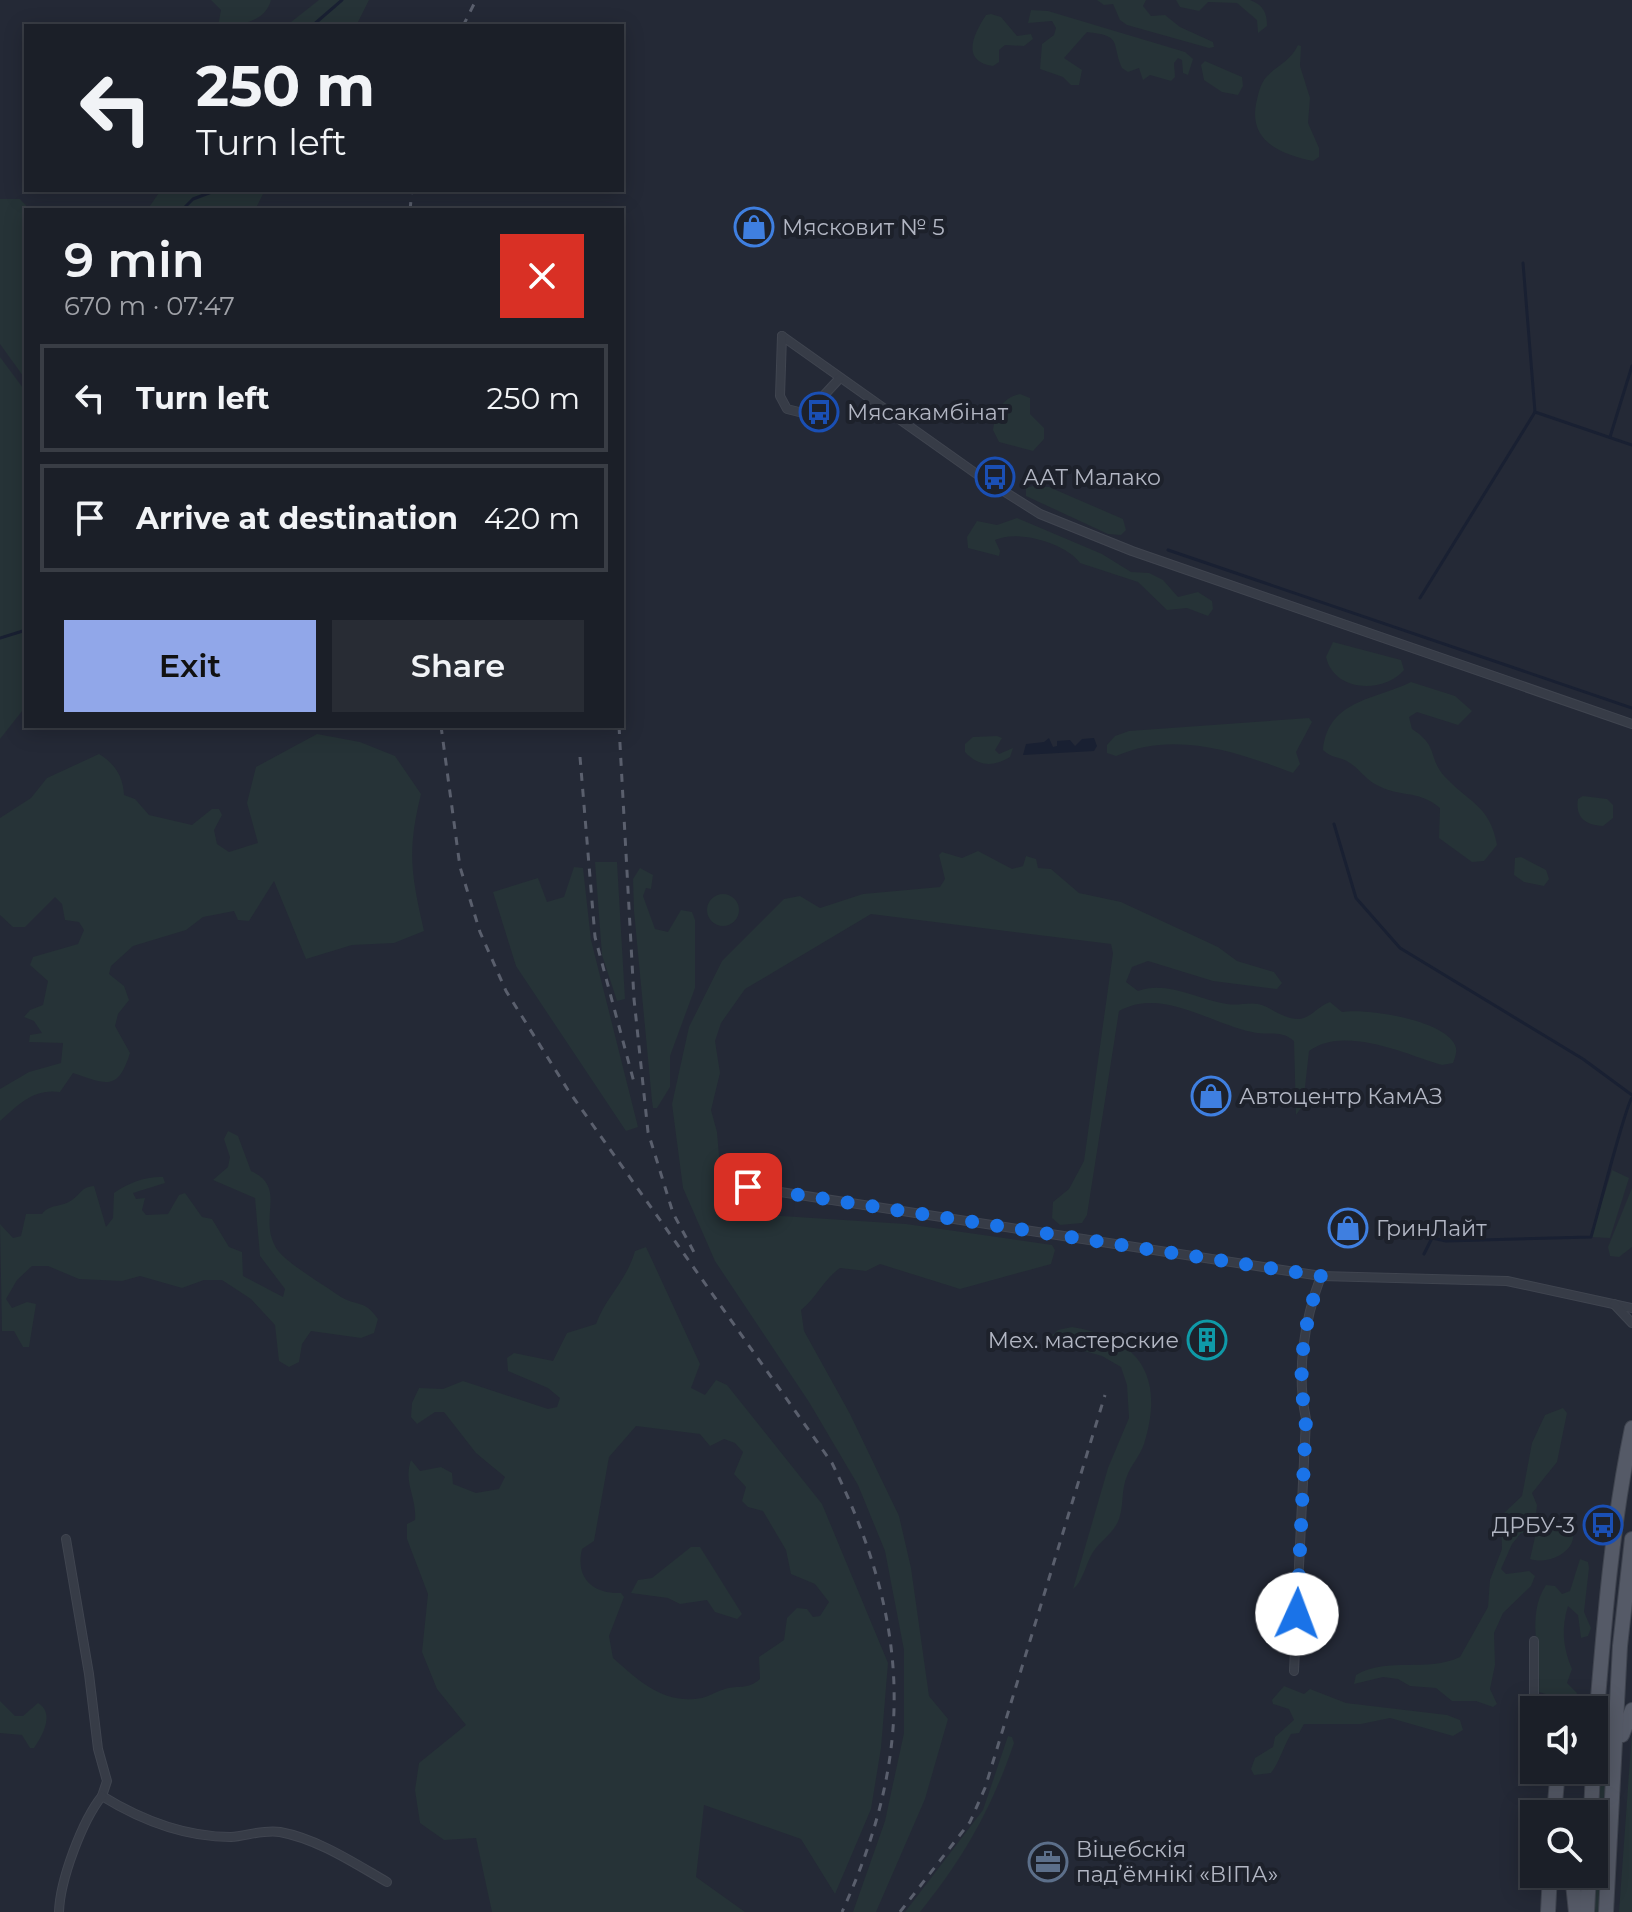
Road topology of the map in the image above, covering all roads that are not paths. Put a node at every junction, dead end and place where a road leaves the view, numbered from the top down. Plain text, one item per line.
1 (839, 379) junction
2 (1632, 724) edge
3 (748, 1187) dead end
4 (1321, 1276) junction
5 (1632, 1301) edge
6 (1613, 1304) junction
7 (1632, 1308) edge
8 (1632, 1323) edge
9 (1632, 1428) edge
10 (66, 1539) dead end
11 (1632, 1539) edge
12 (1534, 1641) dead end
13 (1620, 1646) junction
14 (1294, 1671) dead end
15 (1632, 1673) edge
16 (1534, 1696) edge
17 (1598, 1696) edge
18 (1625, 1706) edge
19 (1558, 1787) joint
20 (102, 1796) junction
21 (1556, 1800) edge
22 (1560, 1800) edge
23 (387, 1882) dead end
24 (1549, 1888) edge
25 (1573, 1888) edge
26 (1588, 1888) edge
27 (59, 1912) edge
28 (1548, 1912) edge
29 (1576, 1912) edge
30 (1587, 1912) edge
31 (1606, 1912) edge

1 - 1 street
1 - 2 street
3 - 4 street
4 - 6 street
4 - 14 street
5 - 6 street
6 - 7 street
6 - 8 street
9 - 17 main road
10 - 20 street
11 - 13 main road
12 - 16 street
13 - 15 main road
13 - 18 main road
18 - 31 main road
19 - 21 main road
19 - 22 main road
20 - 23 street
20 - 27 street
24 - 28 main road
25 - 29 main road
26 - 30 main road

